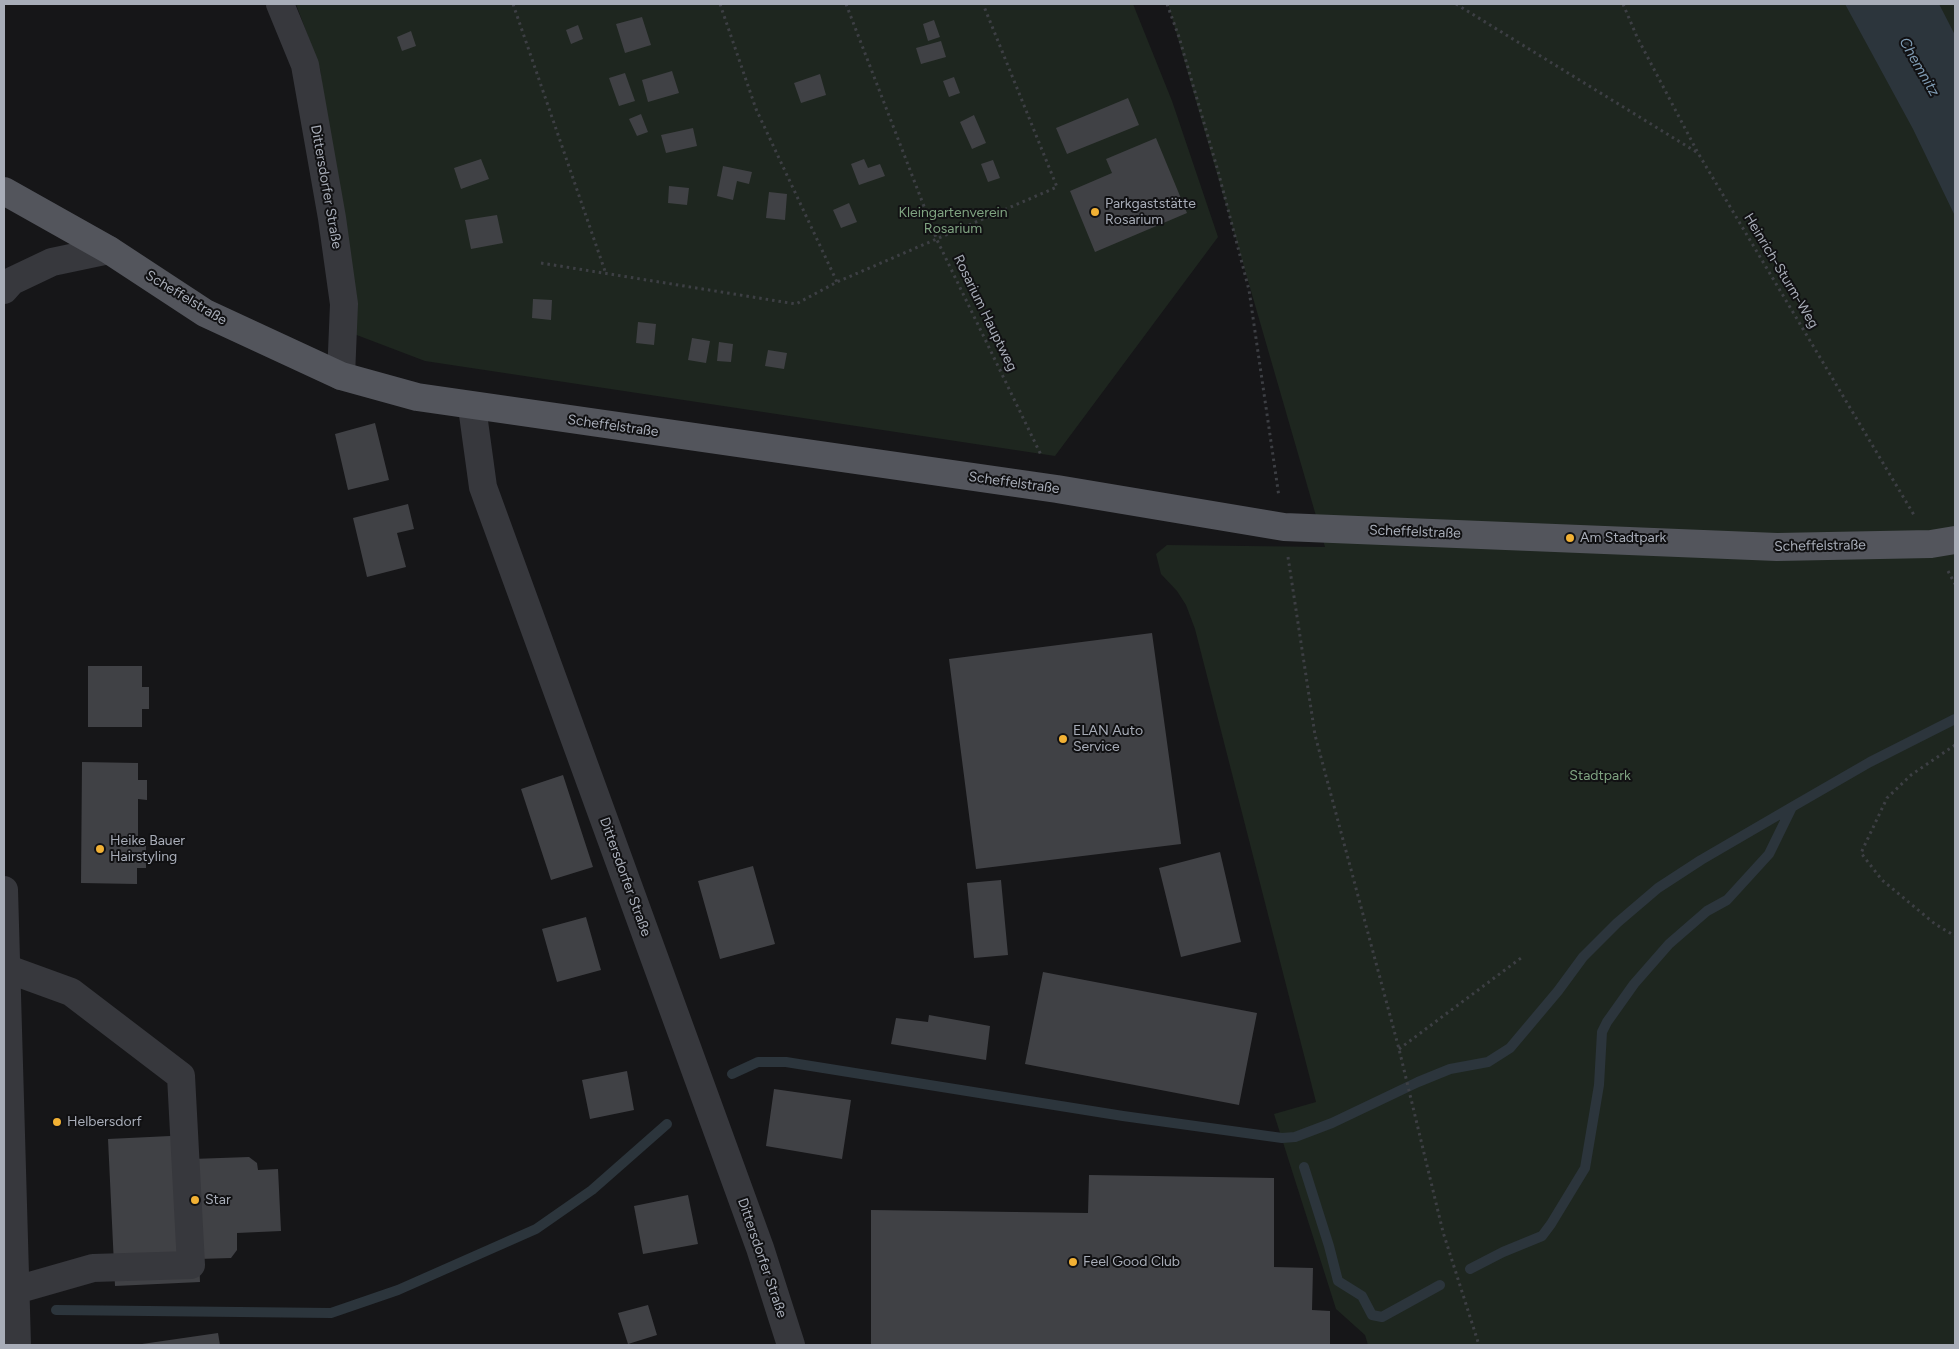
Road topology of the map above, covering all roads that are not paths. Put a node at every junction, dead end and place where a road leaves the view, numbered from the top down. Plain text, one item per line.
1 (280, 4) edge
2 (4, 191) edge
3 (109, 250) junction
4 (4, 290) edge
5 (341, 376) junction
6 (472, 406) junction
7 (1943, 542) edge
8 (4, 890) edge
9 (5, 968) junction
10 (6, 1106) edge
11 (16, 1290) junction
12 (17, 1345) edge
13 (791, 1345) edge

1 - 5 street, Dittersdorfer Straße
2 - 3 main road, Scheffelstraße
3 - 4 street
3 - 5 main road, Scheffelstraße
5 - 6 main road, Scheffelstraße
6 - 7 main road, Scheffelstraße
6 - 13 street, Dittersdorfer Straße
8 - 9 street
9 - 10 street
9 - 11 street
10 - 11 street
11 - 12 street

